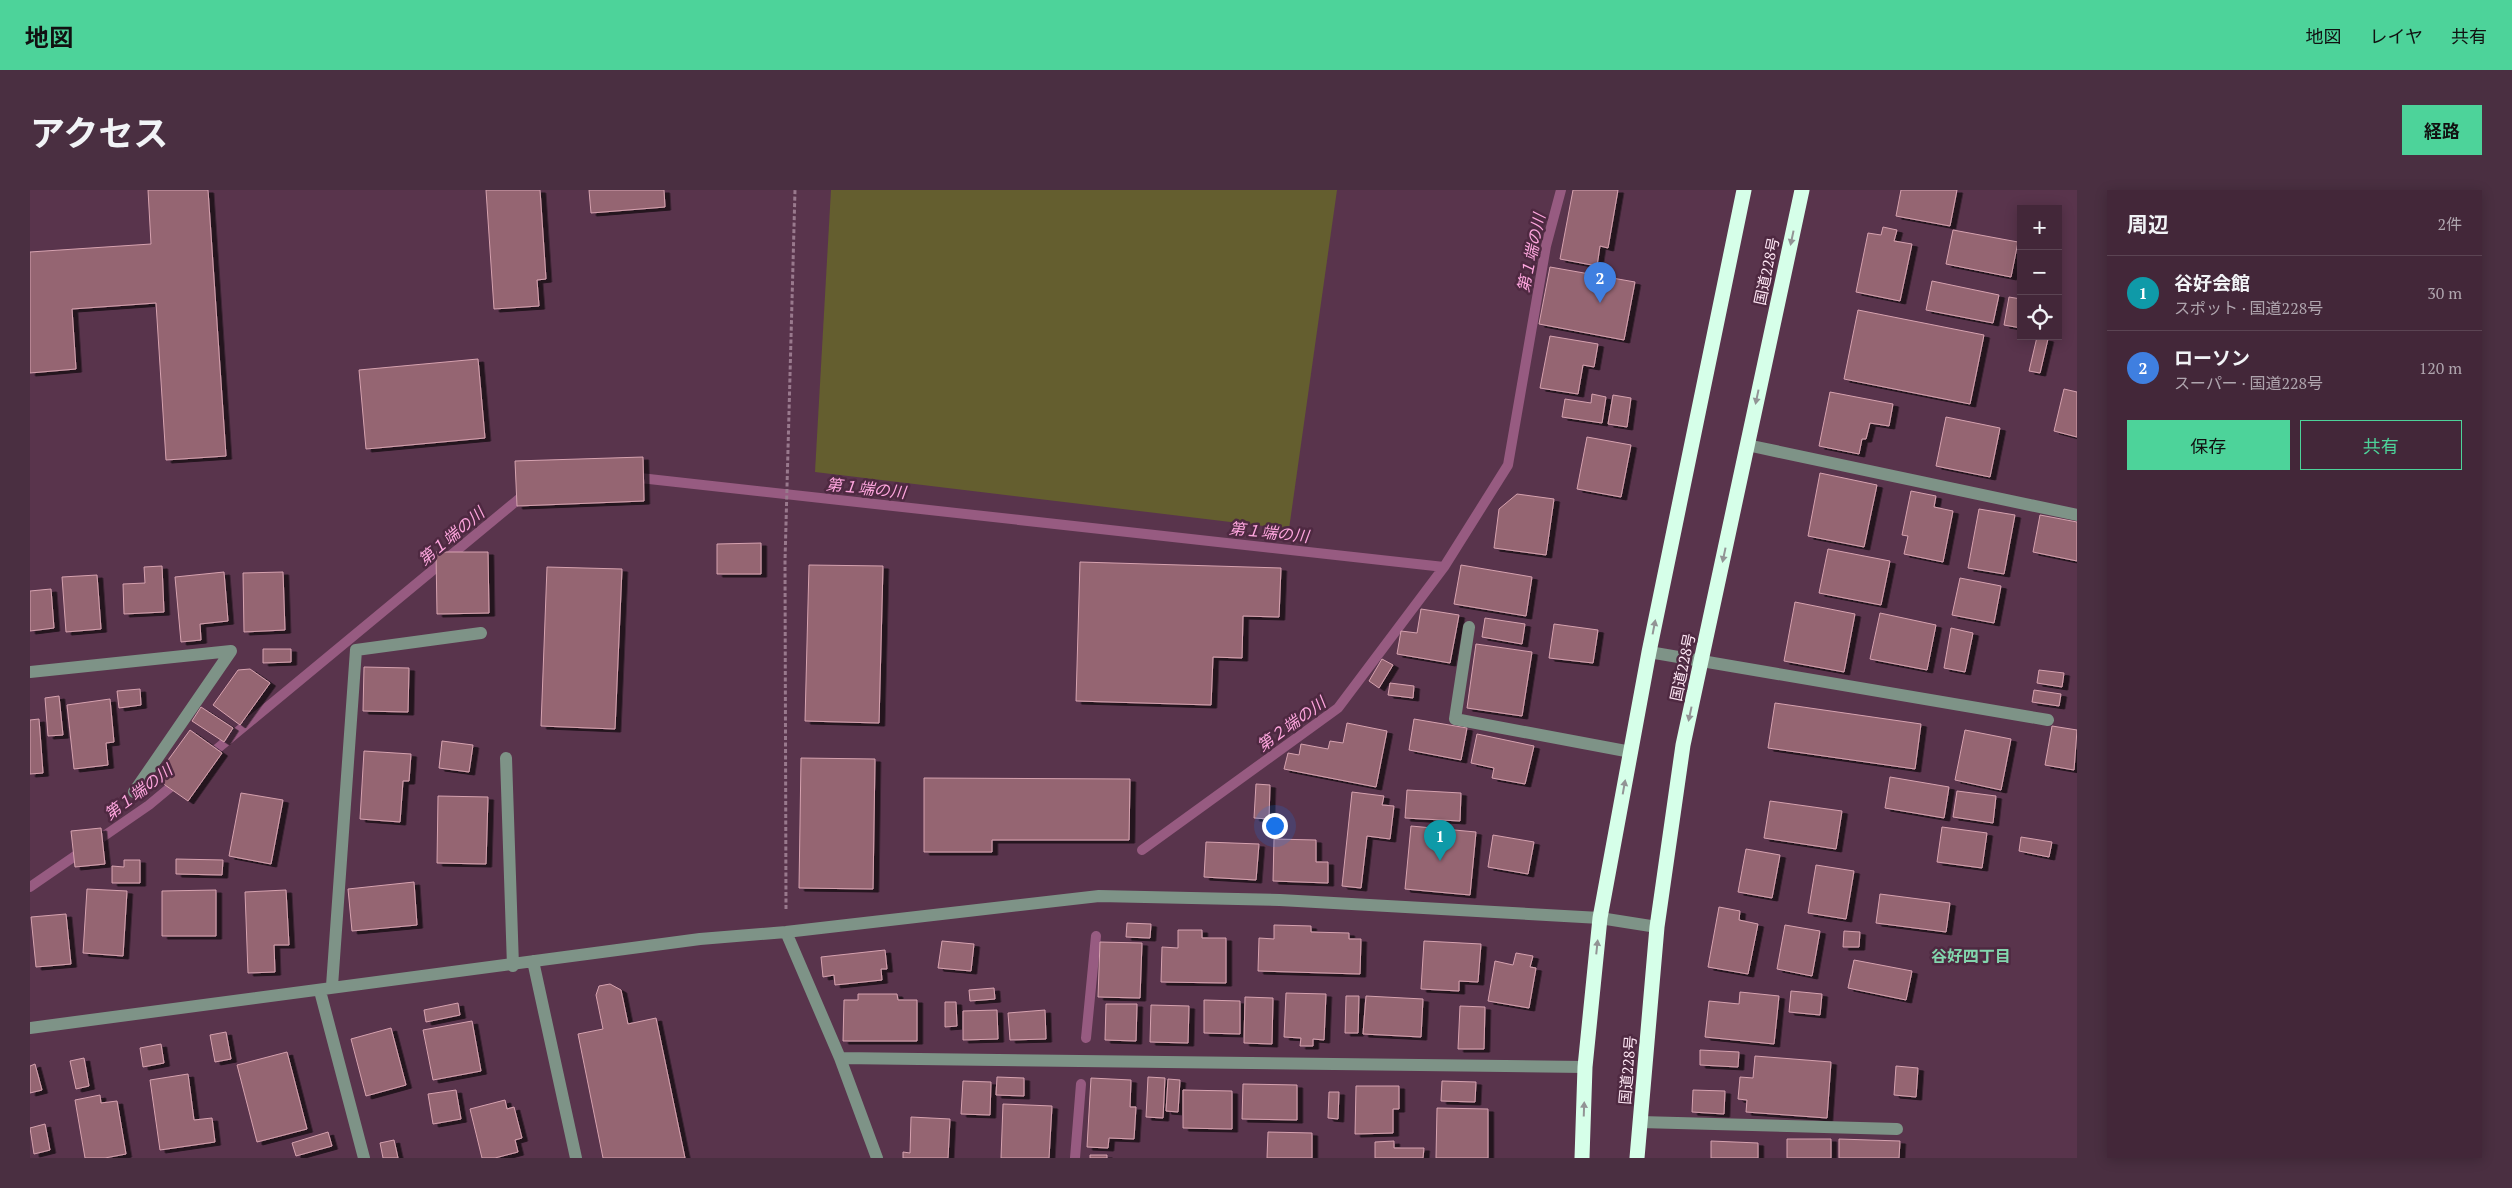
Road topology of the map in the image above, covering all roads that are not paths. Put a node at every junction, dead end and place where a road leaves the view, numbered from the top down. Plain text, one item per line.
1 (1744, 190) edge
2 (1802, 190) edge
3 (1747, 445) junction
4 (2077, 515) edge
5 (1469, 627) dead end
6 (481, 633) dead end
7 (1649, 652) junction
8 (1701, 661) junction
9 (30, 672) edge
10 (2048, 720) dead end
11 (1631, 752) junction
12 (506, 758) dead end
13 (134, 792) dead end
14 (1600, 918) junction
15 (1657, 927) junction
16 (786, 932) junction
17 (533, 961) junction
18 (513, 966) junction
19 (332, 986) junction
20 (320, 991) junction
21 (30, 1028) edge
22 (840, 1058) junction
23 (1585, 1067) junction
24 (1640, 1122) junction
25 (1897, 1129) dead end
26 (364, 1158) edge
27 (576, 1158) edge
28 (877, 1158) edge
29 (1582, 1158) edge
30 (1637, 1158) edge

7 -> 1 highway
2 -> 3 highway, 国道228号
3 - 4 street
3 -> 8 highway, 国道228号
5 - 11 street
6 - 19 street
7 - 8 street
7 - 11 highway
8 - 10 street
8 -> 15 highway, 国道228号
9 - 13 street
14 -> 11 highway
12 - 18 street
14 - 15 street
14 - 16 street
23 -> 14 highway
15 - 24 highway, 国道228号
16 - 17 street
16 - 22 street
17 - 18 street
17 - 27 street
18 - 19 street
19 - 20 street
20 - 21 street
20 - 26 street
22 - 23 street
22 - 28 street
29 -> 23 highway
24 - 25 street
24 - 30 highway, 国道228号

